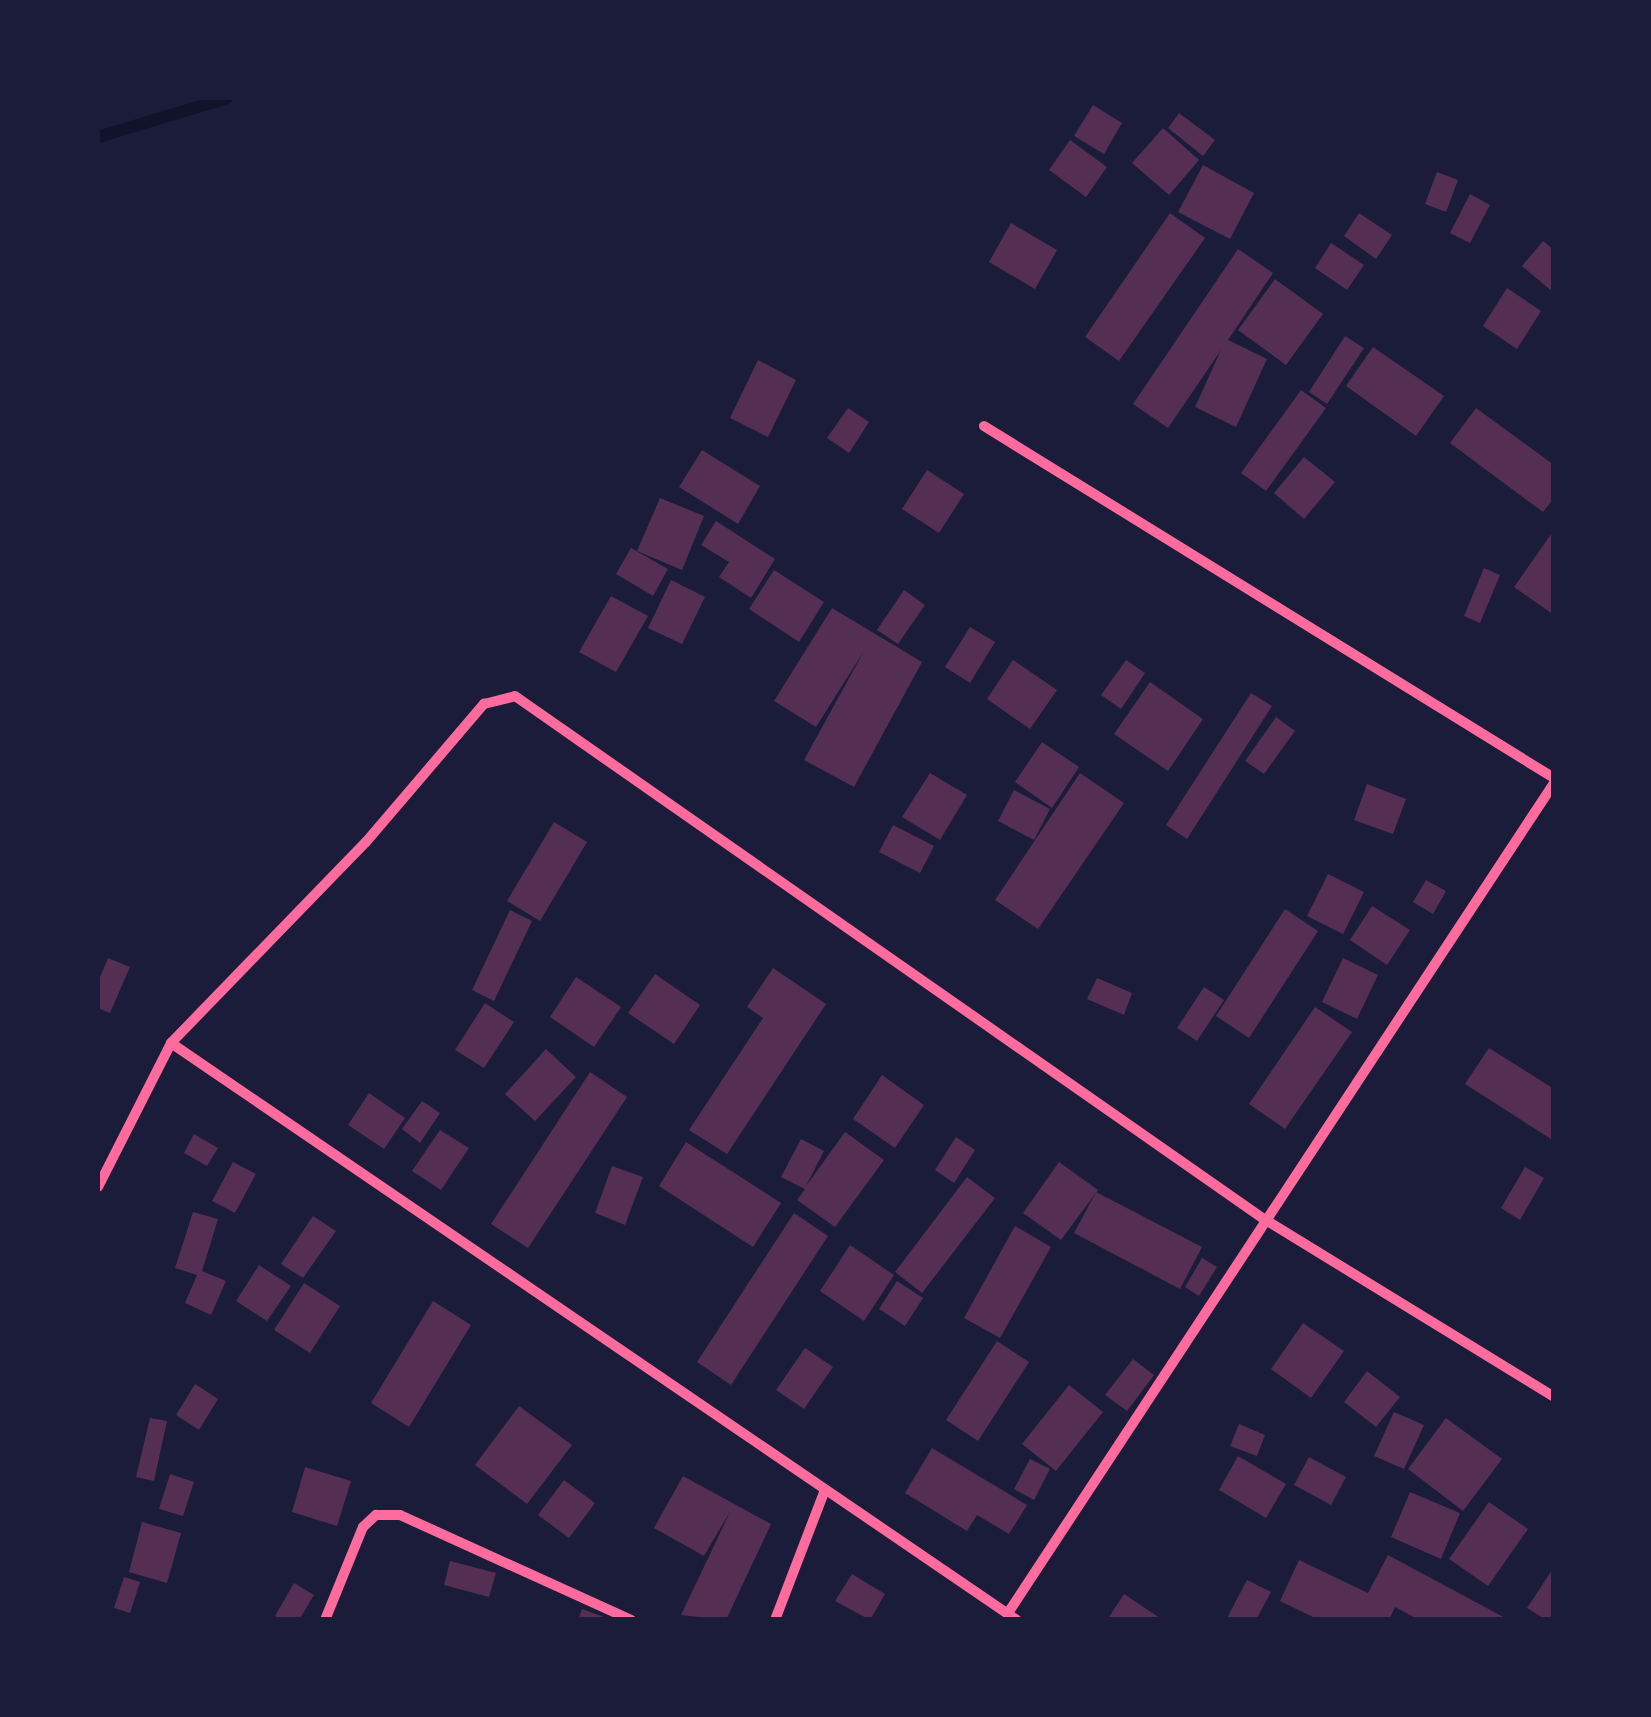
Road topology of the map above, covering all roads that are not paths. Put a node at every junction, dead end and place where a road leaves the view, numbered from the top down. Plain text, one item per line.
1 (984, 426) dead end
2 (1554, 780) edge
3 (171, 1043) junction
4 (98, 1187) edge
5 (1264, 1219) junction
6 (1554, 1397) edge
7 (824, 1490) junction
8 (1013, 1616) edge
9 (326, 1620) edge
10 (631, 1620) edge
11 (775, 1620) edge

1 - 2 street
2 - 5 street
3 - 4 street
3 - 5 street
3 - 7 street
5 - 6 street
5 - 8 street
7 - 8 street
7 - 11 street
9 - 10 street

